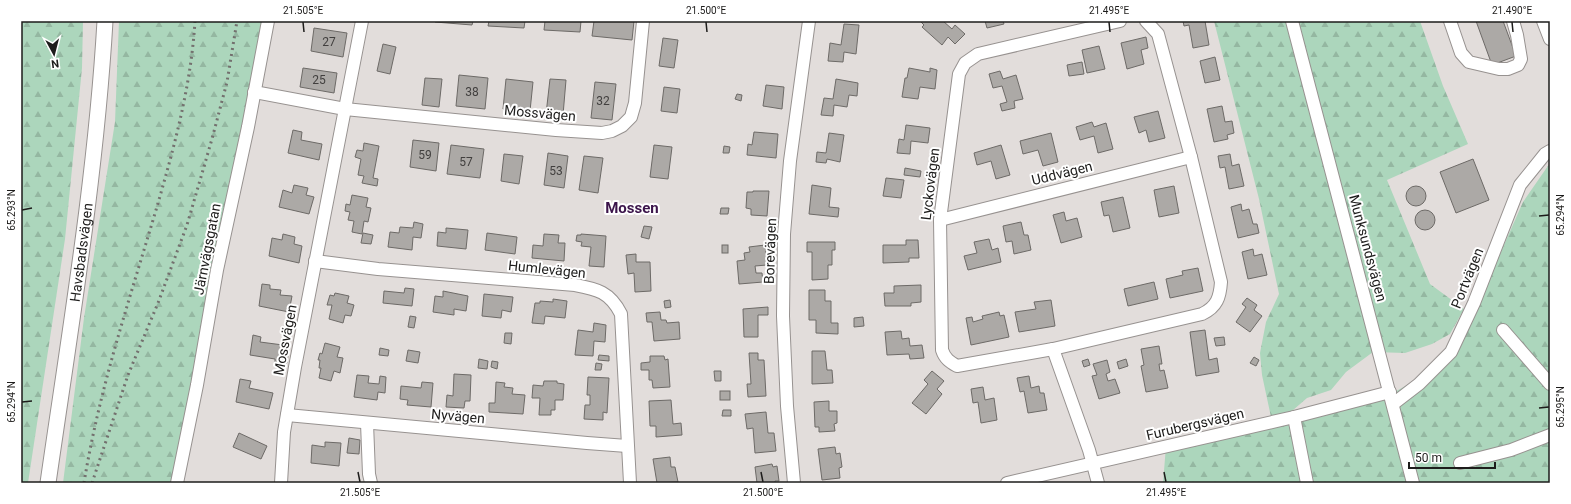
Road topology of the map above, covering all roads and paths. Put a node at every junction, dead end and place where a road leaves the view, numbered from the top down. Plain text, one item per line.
1 (105, 21) edge
2 (268, 21) edge
3 (362, 21) edge
4 (643, 21) edge
5 (809, 21) edge
6 (1120, 21) edge
7 (1146, 21) edge
8 (1292, 21) edge
9 (1450, 21) edge
10 (1513, 21) edge
11 (1542, 21) edge
12 (1081, 25) edge
13 (1550, 39) edge
14 (254, 92) junction
15 (345, 109) junction
16 (1550, 151) edge
17 (1191, 157) junction
18 (940, 220) junction
19 (315, 261) junction
20 (1503, 330) dead end
21 (1053, 349) junction
22 (1550, 384) edge
23 (1391, 398) junction
24 (287, 415) junction
25 (1294, 417) junction
26 (367, 423) junction
27 (1550, 435) edge
28 (627, 446) junction
29 (1460, 463) dead end
30 (1093, 464) junction
31 (48, 483) edge
32 (177, 483) edge
33 (281, 483) edge
34 (371, 483) edge
35 (630, 483) edge
36 (794, 483) edge
37 (1007, 483) edge
38 (1098, 483) edge
39 (1307, 483) edge
40 (1413, 483) edge

1 - 31 main road, Havsbadsvägen
2 - 14 street, Järnvägsgatan
3 - 15 street, Mossvägen
4 - 15 street, Mossvägen
5 - 36 street, Borevägen
6 - 12 street, Lyckovägen
7 - 17 street, Lyckovägen
8 - 23 street, Munksundsvägen
9 - 10 street
11 - 13 street
12 - 18 street, Lyckovägen
14 - 15 street, Mossvägen
14 - 32 street, Järnvägsgatan
15 - 19 street, Mossvägen
16 - 23 street, Portvägen
17 - 18 street, Uddvägen
17 - 21 street, Lyckovägen
18 - 21 street, Lyckovägen
19 - 24 street, Mossvägen
19 - 28 street, Humlevägen
20 - 22 street
21 - 30 street
23 - 25 street, Furubergsvägen
23 - 40 street, Munksundsvägen
24 - 26 street, Nyvägen
24 - 33 street, Mossvägen
25 - 30 street, Furubergsvägen
25 - 39 street
26 - 28 street, Nyvägen
26 - 34 street
27 - 29 street
28 - 35 street, Humlevägen
30 - 37 street, Furubergsvägen
30 - 38 street

